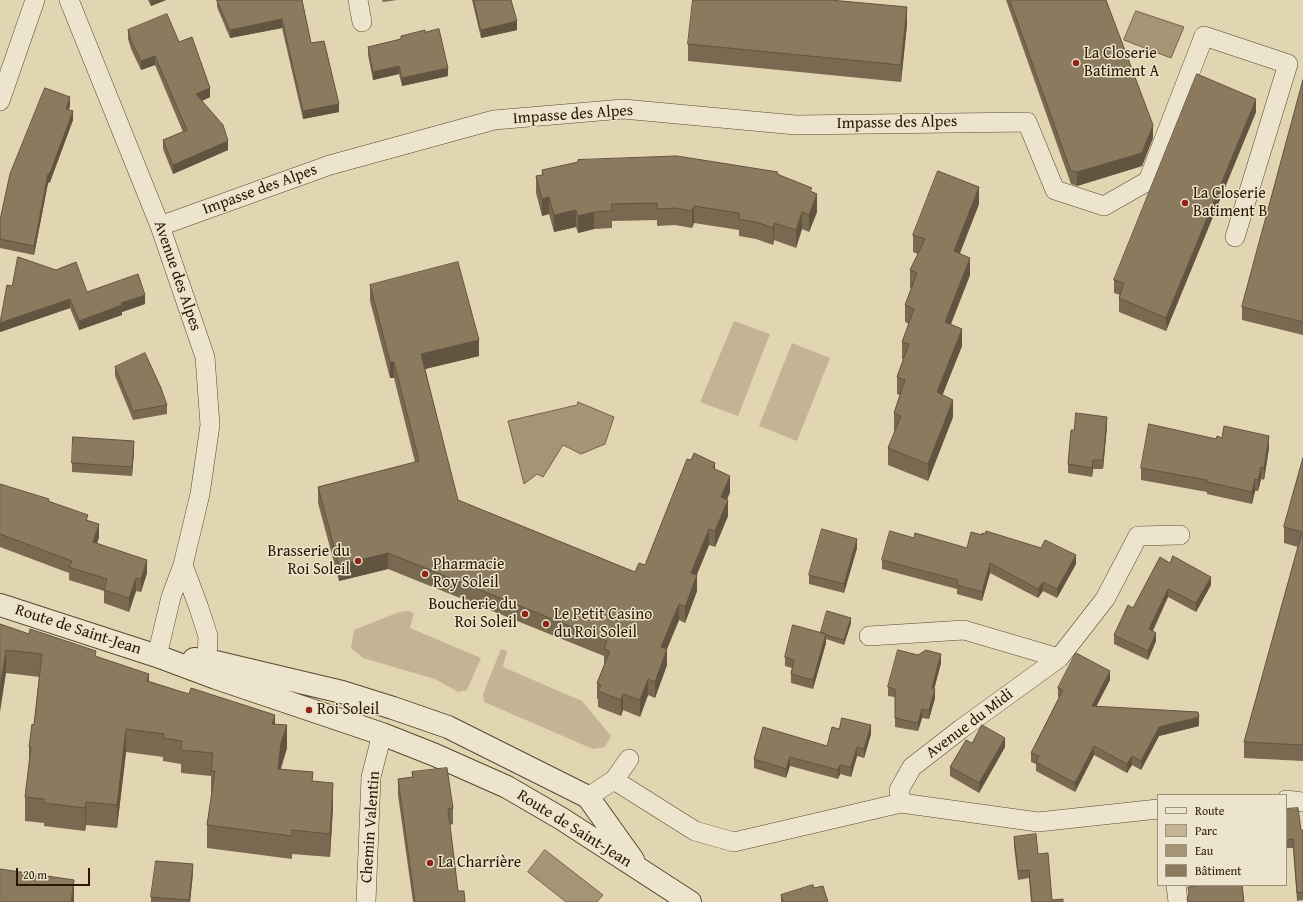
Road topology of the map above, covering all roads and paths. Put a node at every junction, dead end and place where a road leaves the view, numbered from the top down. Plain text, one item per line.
1 (35, 0) edge
2 (69, 0) edge
3 (358, 0) edge
4 (362, 22) dead end
5 (0, 101) edge
6 (160, 226) junction
7 (1235, 237) dead end
8 (1180, 535) dead end
9 (183, 564) junction
10 (0, 605) edge
11 (869, 636) dead end
12 (157, 656) junction
13 (1059, 658) junction
14 (203, 666) junction
15 (393, 708) junction
16 (382, 734) junction
17 (629, 759) dead end
18 (614, 780) junction
19 (507, 787) junction
20 (588, 797) junction
21 (1287, 800) edge
22 (1303, 802) edge
23 (901, 803) junction
24 (1157, 809) edge
25 (640, 870) junction
26 (1176, 886) edge
27 (366, 902) edge
28 (690, 902) edge
29 (1178, 902) edge

1 - 5 street
2 - 6 street, Avenue des Alpes
3 - 4 street
6 - 7 street, Impasse des Alpes
6 - 9 street, Avenue des Alpes
8 - 13 street, Avenue du Midi
9 - 12 street, Avenue des Alpes
9 - 14 street
10 - 12 street, Route de Saint-Jean
11 - 13 street
12 - 14 street, Route de Saint-Jean
13 - 23 street, Avenue du Midi
14 - 15 street, Route de Saint-Jean
14 - 16 street, Route de Saint-Jean
15 - 16 street, Chemin Valentin
15 - 20 street, Route de Saint-Jean
16 - 19 street, Route de Saint-Jean
16 - 27 street, Chemin Valentin
17 - 18 street
18 - 20 street
18 - 23 street
19 - 20 street
19 - 25 street, Route de Saint-Jean
20 - 25 street, Route de Saint-Jean
21 - 22 street
23 - 24 street
25 - 28 street
26 - 29 street

